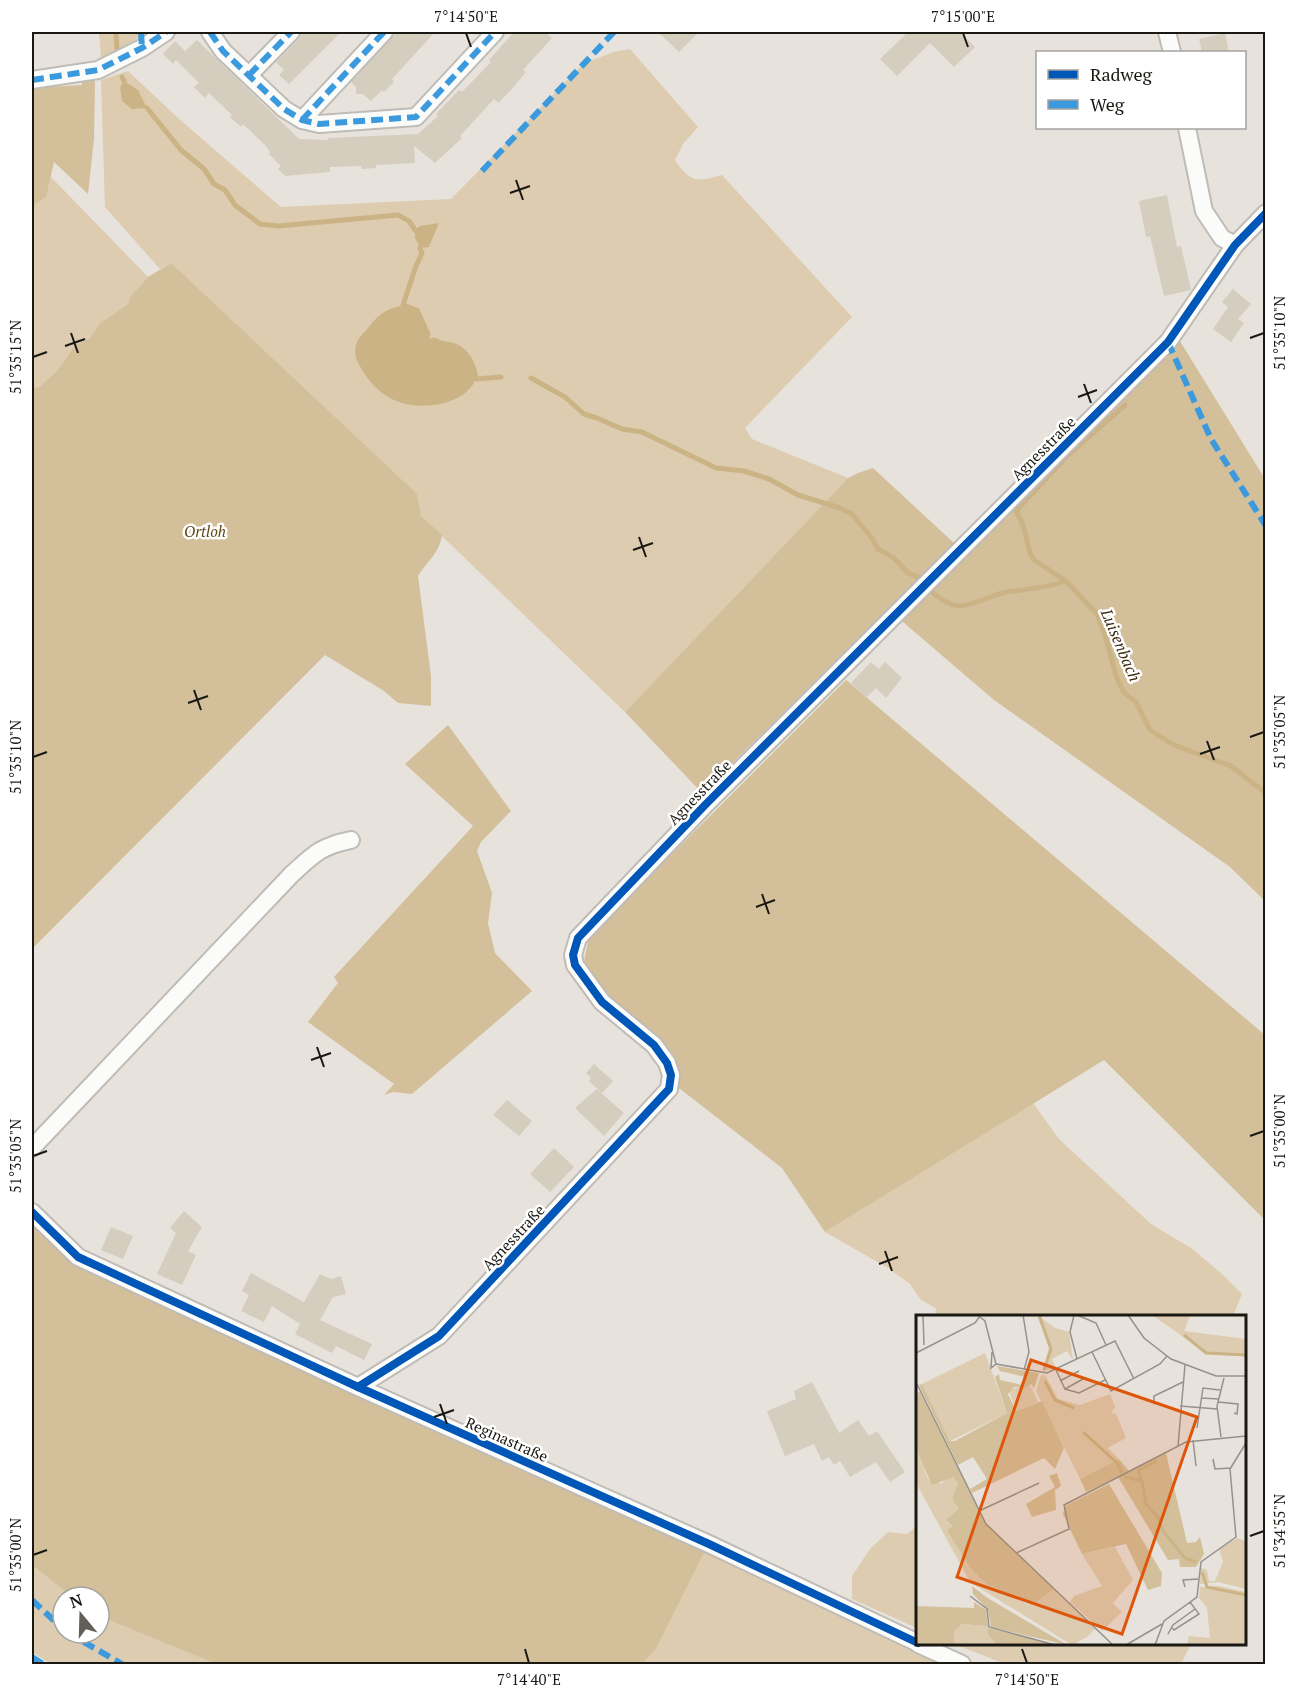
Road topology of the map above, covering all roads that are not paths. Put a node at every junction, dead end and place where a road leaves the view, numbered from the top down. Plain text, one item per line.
1 (166, 32) edge
2 (210, 32) edge
3 (291, 32) edge
4 (384, 32) edge
5 (495, 32) edge
6 (1167, 32) edge
7 (1172, 51) edge
8 (249, 75) junction
9 (32, 80) edge
10 (302, 120) junction
11 (1187, 129) edge
12 (1266, 213) edge
13 (1235, 245) junction
14 (351, 840) dead end
15 (32, 1148) edge
16 (32, 1212) edge
17 (358, 1387) junction
18 (916, 1642) edge
19 (922, 1645) edge
20 (962, 1665) edge

1 - 9 street
2 - 8 street
3 - 8 street
4 - 10 street
5 - 10 street
6 - 7 street
8 - 10 street
11 - 13 street
12 - 13 street, Agnesstraße
13 - 17 street, Agnesstraße
14 - 15 street
16 - 17 street, Reginastraße
17 - 18 street, Reginastraße
19 - 20 street, Reginastraße

